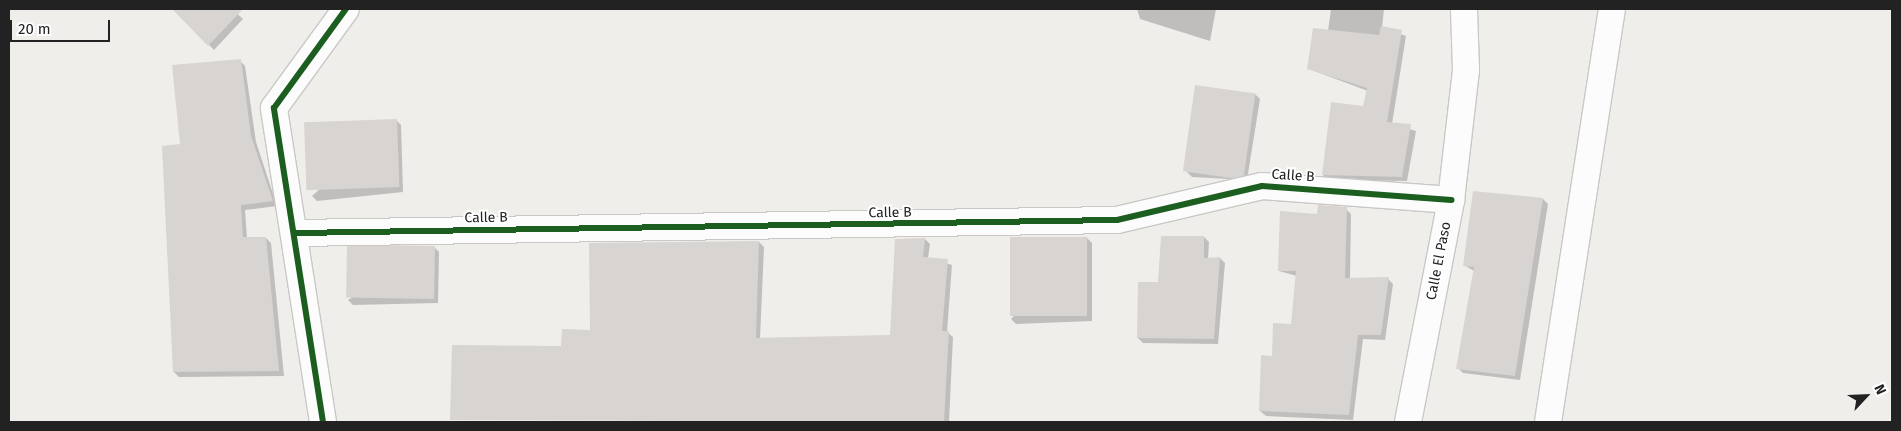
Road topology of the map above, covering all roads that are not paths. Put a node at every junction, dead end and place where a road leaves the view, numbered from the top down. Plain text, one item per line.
1 (346, 9) edge
2 (1464, 9) edge
3 (1612, 9) edge
4 (1451, 200) junction
5 (296, 233) junction
6 (324, 422) edge
7 (1408, 422) edge
8 (1548, 422) edge

1 - 5 street
2 - 4 street, Calle El Paso
3 - 8 street
4 - 5 street, Calle B
4 - 7 street, Calle El Paso
5 - 6 street

